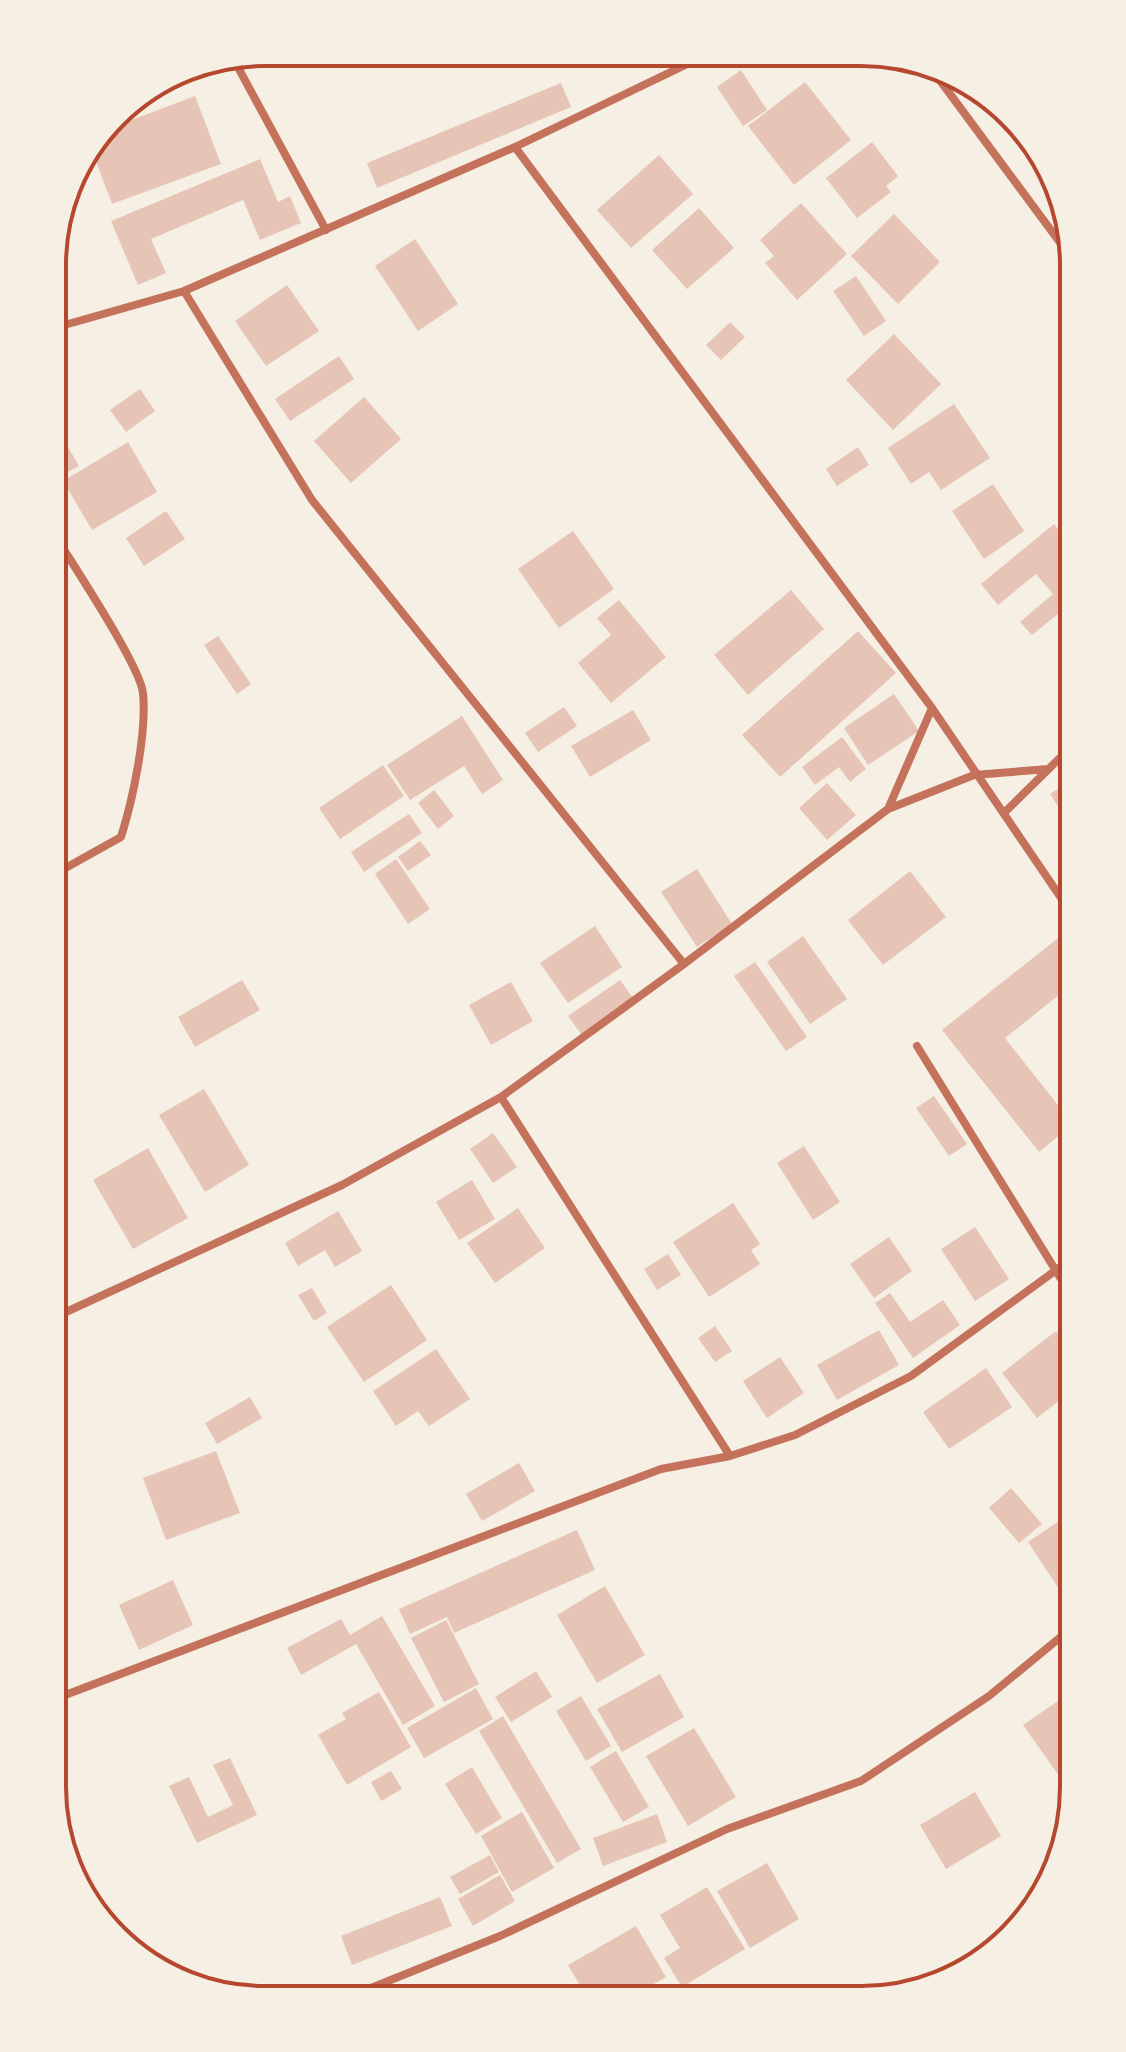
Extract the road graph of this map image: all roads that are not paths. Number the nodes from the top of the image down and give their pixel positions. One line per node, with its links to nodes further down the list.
1 (683, 66): 4 (street)
2 (238, 68): 5 (street)
3 (943, 84): 6 (street)
4 (515, 147): 5 (street); 10 (street)
5 (326, 230): 7 (street)
6 (1058, 240)
7 (184, 291): 8 (street); 18 (street)
8 (66, 325)
9 (66, 555): 16 (street)
10 (932, 708): 13 (street); 14 (street)
11 (1060, 757): 12 (street)
12 (1048, 769): 13 (street); 15 (street)
13 (974, 775): 14 (street); 15 (street)
14 (888, 809): 18 (street)
15 (1004, 813): 17 (street)
16 (66, 868)
17 (1060, 896)
18 (684, 964): 20 (street)
19 (917, 1046): 22 (street)
20 (501, 1097): 24 (street); 25 (street)
21 (1060, 1269): 22 (street)
22 (1056, 1273): 23 (street); 25 (street)
23 (1060, 1279)
24 (66, 1312)
25 (730, 1456): 27 (street)
26 (1060, 1638): 28 (street)
27 (66, 1695)
28 (376, 1986)

